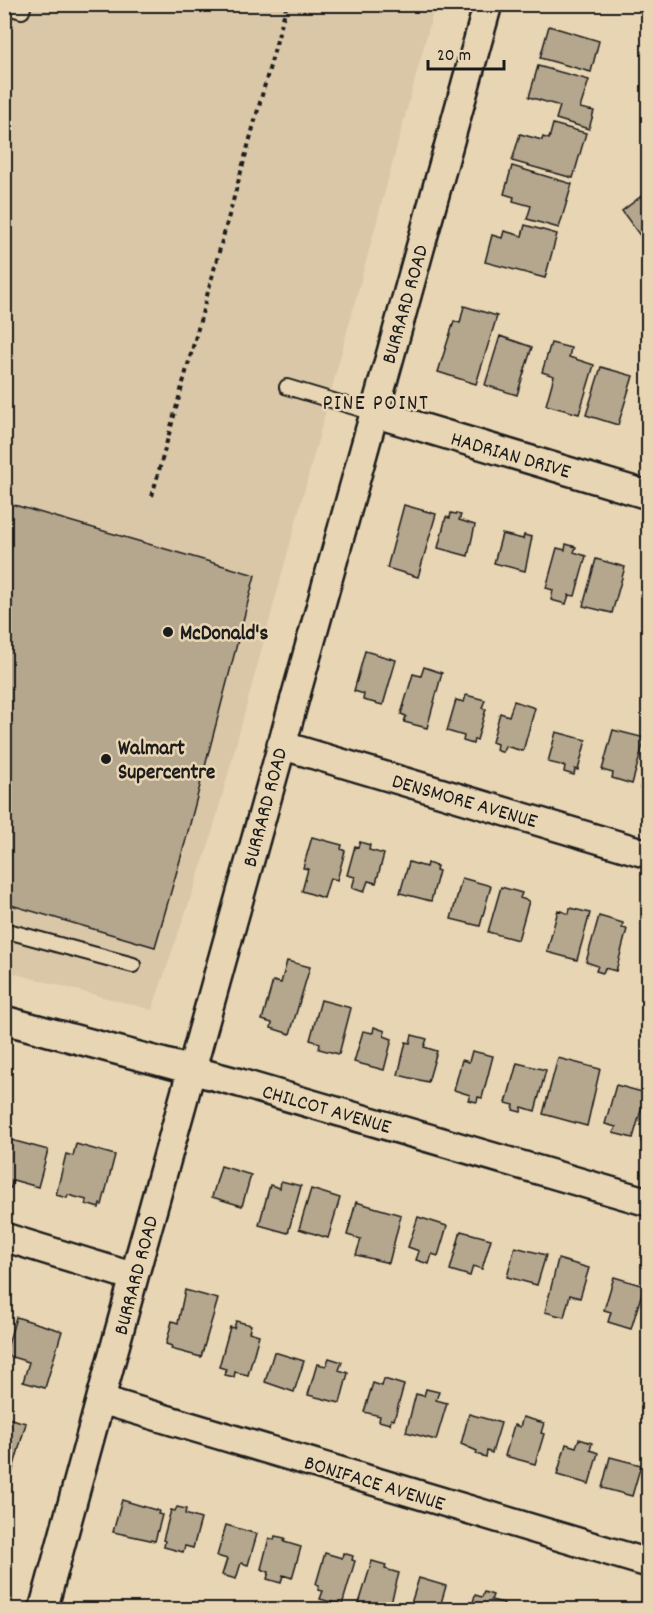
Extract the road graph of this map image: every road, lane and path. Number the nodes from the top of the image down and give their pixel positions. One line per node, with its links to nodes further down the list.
1 (24, 4): 4 (lane)
2 (287, 4): 8 (path)
3 (488, 4): 6 (street, BURRARD ROAD)
4 (4, 6)
5 (287, 387): 6 (lane)
6 (374, 413): 7 (street, HADRIAN DRIVE); 9 (street, BURRARD ROAD)
7 (648, 495)
8 (152, 496)
9 (281, 745): 10 (street, DENSMORE AVENUE); 14 (street, BURRARD ROAD)
10 (648, 854)
11 (4, 930): 12 (lane)
12 (133, 965)
13 (4, 1020): 14 (street, CHILCOT AVENUE)
14 (192, 1071): 15 (street, CHILCOT AVENUE); 17 (street, BURRARD ROAD)
15 (648, 1202)
16 (4, 1237): 17 (street)
17 (134, 1277): 18 (street, BURRARD ROAD)
18 (102, 1400): 19 (street, BONIFACE AVENUE); 20 (street, BURRARD ROAD)
19 (648, 1563)
20 (43, 1610)

